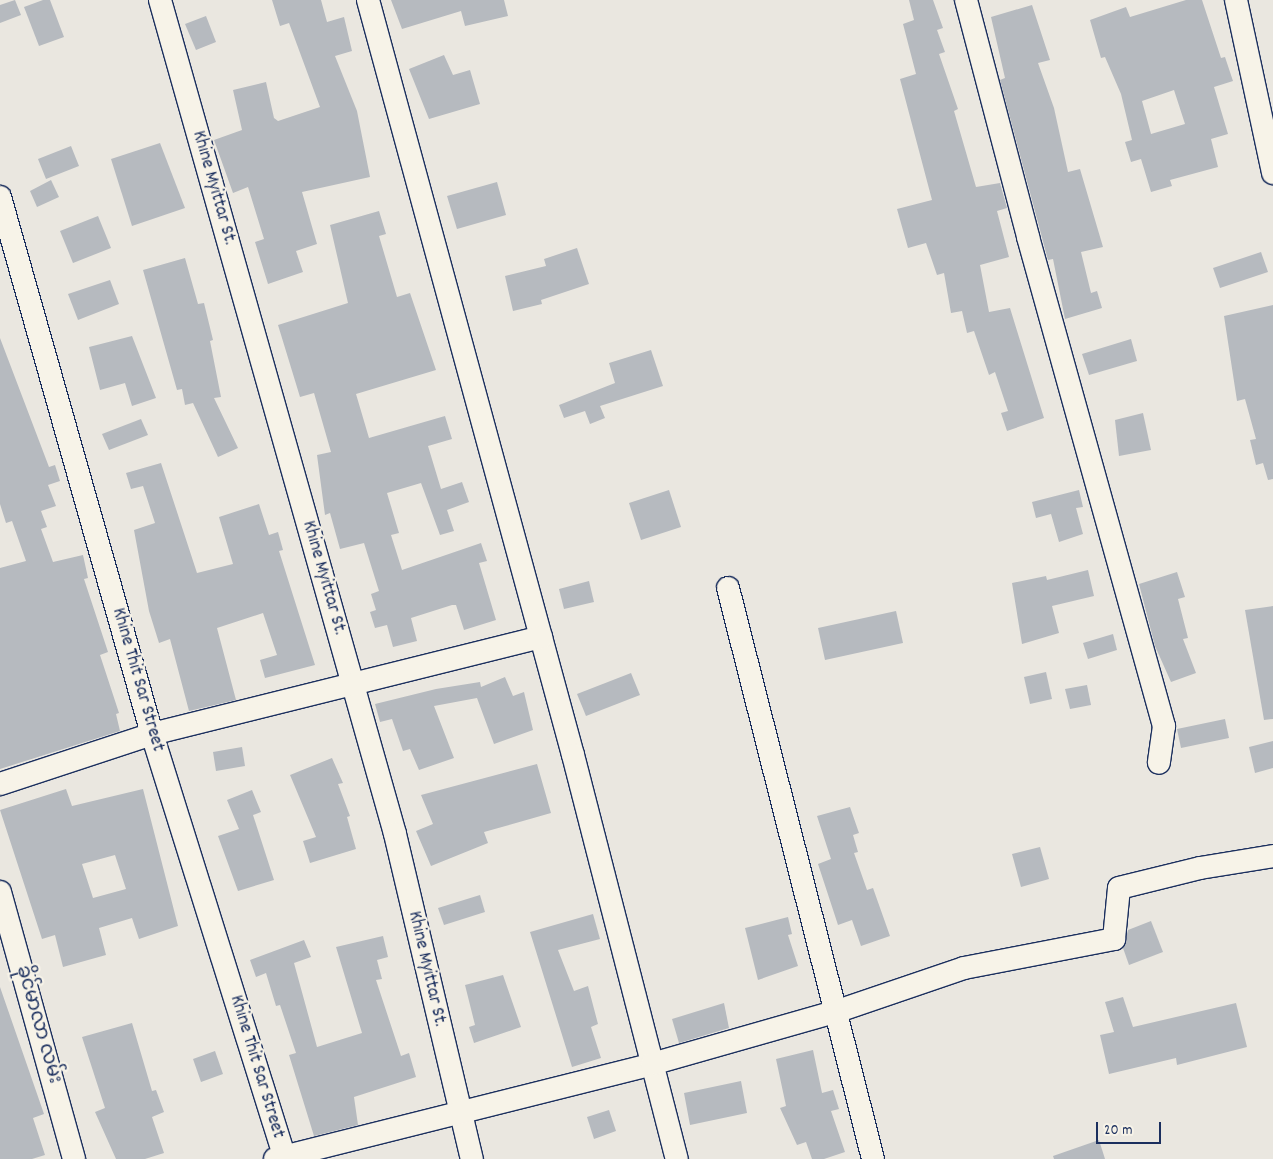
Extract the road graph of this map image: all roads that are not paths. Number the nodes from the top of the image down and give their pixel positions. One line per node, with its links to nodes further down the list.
1 (160, 0): 9 (street, Khine Myittar St.)
2 (368, 0): 8 (street)
3 (966, 0): 11 (street)
4 (1236, 0): 5 (street)
5 (1273, 174)
6 (0, 197): 10 (street, Khine Thit Sar Street)
7 (728, 588): 15 (street)
8 (541, 637): 9 (street); 16 (street)
9 (352, 681): 10 (street); 17 (street, Khine Myittar St.)
10 (152, 734): 12 (street); 18 (street, Khine Thit Sar Street)
11 (1159, 763)
12 (0, 784)
13 (1273, 856): 15 (street)
14 (0, 892): 19 (street, ခိုင်မာလာ လမ်း)
15 (835, 1012): 16 (street); 22 (street)
16 (652, 1064): 17 (street); 21 (street)
17 (460, 1113): 18 (street); 20 (street, Khine Myittar St.)
18 (281, 1158)
19 (74, 1159)
20 (472, 1159)
21 (677, 1159)
22 (873, 1159)

